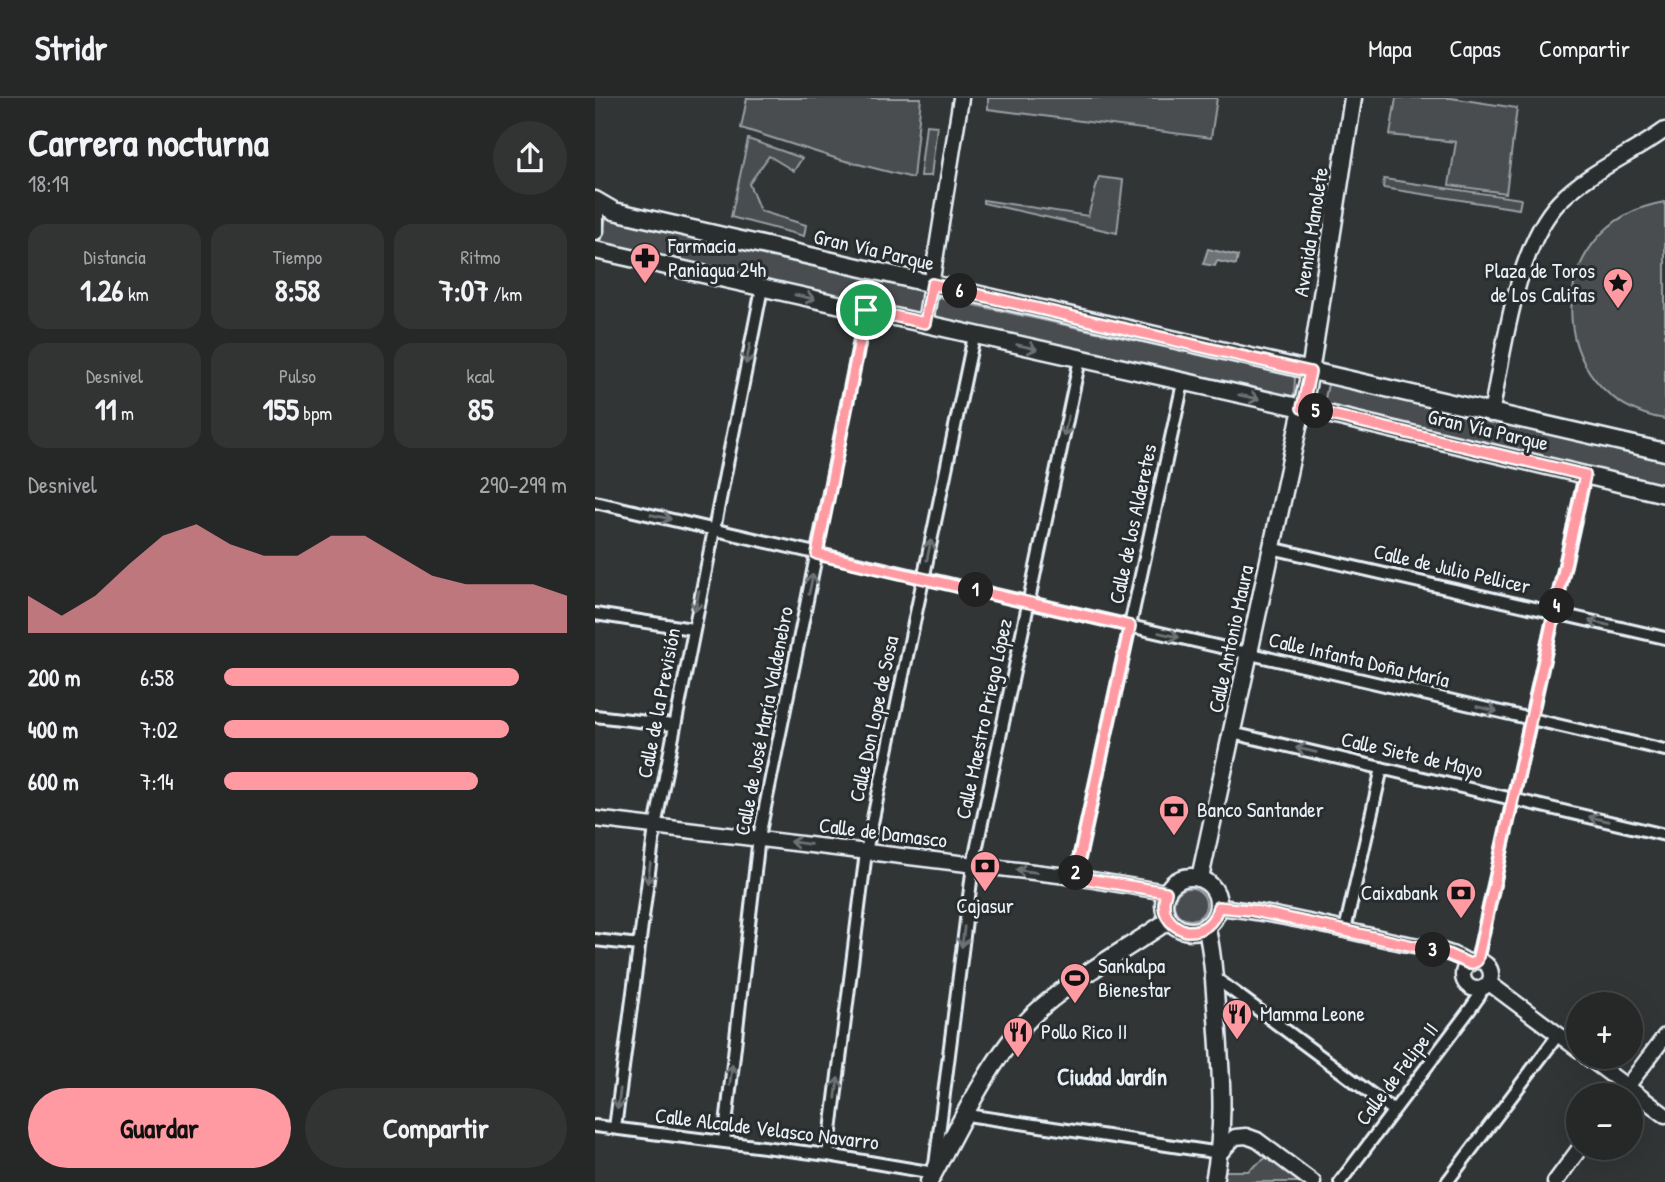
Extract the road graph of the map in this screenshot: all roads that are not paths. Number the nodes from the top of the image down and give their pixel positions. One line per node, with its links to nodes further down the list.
1 (961, 98): 9 (street)
2 (1353, 98): 15 (main road, Avenida Manolete)
3 (1665, 130): 5 (street)
4 (1665, 145): 5 (street)
5 (1642, 147): 18 (street)
6 (595, 202): 7 (main road); 9 (main road, Gran Vía Parque)
7 (595, 231)
8 (595, 250): 10 (main road, Gran Vía Parque)
9 (932, 284): 12 (street); 15 (main road, Gran Vía Parque)
10 (762, 288): 11 (main road, Gran Vía Parque, one-way to 11); 23 (street, Calle de la Previsión, one-way to 23)
11 (866, 310): 12 (main road, Gran Vía Parque); 25 (street, Calle de José María Valdenebro)
12 (925, 323): 13 (main road, Gran Vía Parque)
13 (974, 335): 14 (main road, Gran Vía Parque, one-way to 14); 26 (street, Calle Don Lope de Sosa, one-way to 13)
14 (1080, 359): 16 (main road, Gran Vía Parque); 27 (street, Calle Maestro Priego López, one-way to 27)
15 (1310, 372): 17 (main road); 18 (main road, Gran Vía Parque)
16 (1183, 383): 17 (main road, Gran Vía Parque, one-way to 17); 30 (street, Calle de los Alderetes)
17 (1302, 408): 20 (main road, Gran Vía Parque); 24 (main road, Calle Antonio Maura)
18 (1491, 414): 19 (main road, Gran Vía Parque)
19 (1665, 452)
20 (1585, 475): 21 (main road, Gran Vía Parque); 28 (street)
21 (1665, 494)
22 (595, 502): 23 (street, Calle Infanta Doña María, one-way to 23)
23 (712, 529): 25 (street, Calle Infanta Doña María); 31 (street, Calle de la Previsión, one-way to 31)
24 (1272, 548): 28 (street, Calle de Julio Pellicer); 33 (main road, Calle Antonio Maura)
25 (817, 554): 26 (street, Calle Infanta Doña María); 44 (street, Calle de José María Valdenebro, one-way to 25)
26 (923, 578): 27 (street, Calle Infanta Doña María); 45 (street, Calle Don Lope de Sosa)
27 (1028, 602): 30 (street, Calle Infanta Doña María); 46 (street, Calle Maestro Priego López)
28 (1556, 613): 32 (street, Calle de Julio Pellicer, one-way to 28); 35 (street)
29 (595, 614): 31 (street)
30 (1130, 626): 33 (street, Calle Infanta Doña María, one-way to 33); 47 (street, Calle de los Alderetes)
31 (692, 629): 36 (street, Calle de la Previsión)
32 (1665, 638)
33 (1249, 654): 35 (street, Calle Infanta Doña María, one-way to 35); 37 (main road, Calle Antonio Maura)
34 (595, 716): 36 (street)
35 (1532, 719): 38 (street, Calle Infanta Doña María); 40 (street)
36 (673, 725): 42 (street, Calle de la Previsión)
37 (1232, 733): 39 (street, Calle Siete de Mayo, one-way to 37); 48 (main road, Calle Antonio Maura)
38 (1665, 750)
39 (1382, 768): 40 (street, Calle Siete de Mayo); 53 (street)
40 (1513, 799): 43 (street, Calle Siete de Mayo, one-way to 40); 56 (street)
41 (595, 819): 42 (street, Calle de Damasco)
42 (655, 827): 44 (street, Calle de Damasco); 55 (street, Calle de la Previsión, one-way to 55)
43 (1665, 835)
44 (759, 837): 45 (street, Calle de Damasco, one-way to 44); 71 (street, Calle de José María Valdenebro, one-way to 44)
45 (866, 852): 46 (street, Calle de Damasco); 73 (street, Calle Don Lope de Sosa, one-way to 45)
46 (973, 865): 47 (street, Calle de Damasco, one-way to 46); 75 (street, Calle Maestro Priego López, one-way to 75)
47 (1075, 877): 49 (street, Calle de Damasco)
48 (1200, 878): 49 (main road); 50 (main road)
49 (1166, 892): 51 (main road)
50 (1218, 907): 52 (main road); 53 (street)
51 (1168, 920): 52 (main road); 67 (main road)
52 (1206, 926): 57 (main road)
53 (1345, 930): 56 (street)
54 (595, 940): 55 (street)
55 (639, 945): 70 (street, Calle de la Previsión, one-way to 70)
56 (1473, 962): 58 (street); 58 (street)
57 (1214, 977): 66 (street); 72 (main road)
58 (1485, 986): 59 (street); 66 (street, Calle de Felipe II)
59 (1558, 1035): 61 (street); 79 (street)
60 (1665, 1036): 64 (street)
61 (1566, 1041)
62 (1600, 1069): 63 (street)
63 (1615, 1083)
64 (1629, 1083)
65 (1643, 1102): 68 (street)
66 (1393, 1110): 78 (street, Calle de Felipe II)
67 (967, 1115): 72 (street); 75 (main road)
68 (1665, 1115)
69 (595, 1126): 70 (street, Calle Alcalde Velasco Navarro)
70 (615, 1128): 71 (street, Calle Alcalde Velasco Navarro)
71 (723, 1142): 73 (street, Calle Alcalde Velasco Navarro)
72 (1220, 1153): 76 (main road); 77 (street)
73 (828, 1155): 75 (street, Calle Alcalde Velasco Navarro)
74 (1571, 1160): 80 (street)
75 (931, 1177)
76 (1214, 1182)
77 (1313, 1182)
78 (1340, 1182)
79 (1447, 1182)
80 (1555, 1182)

